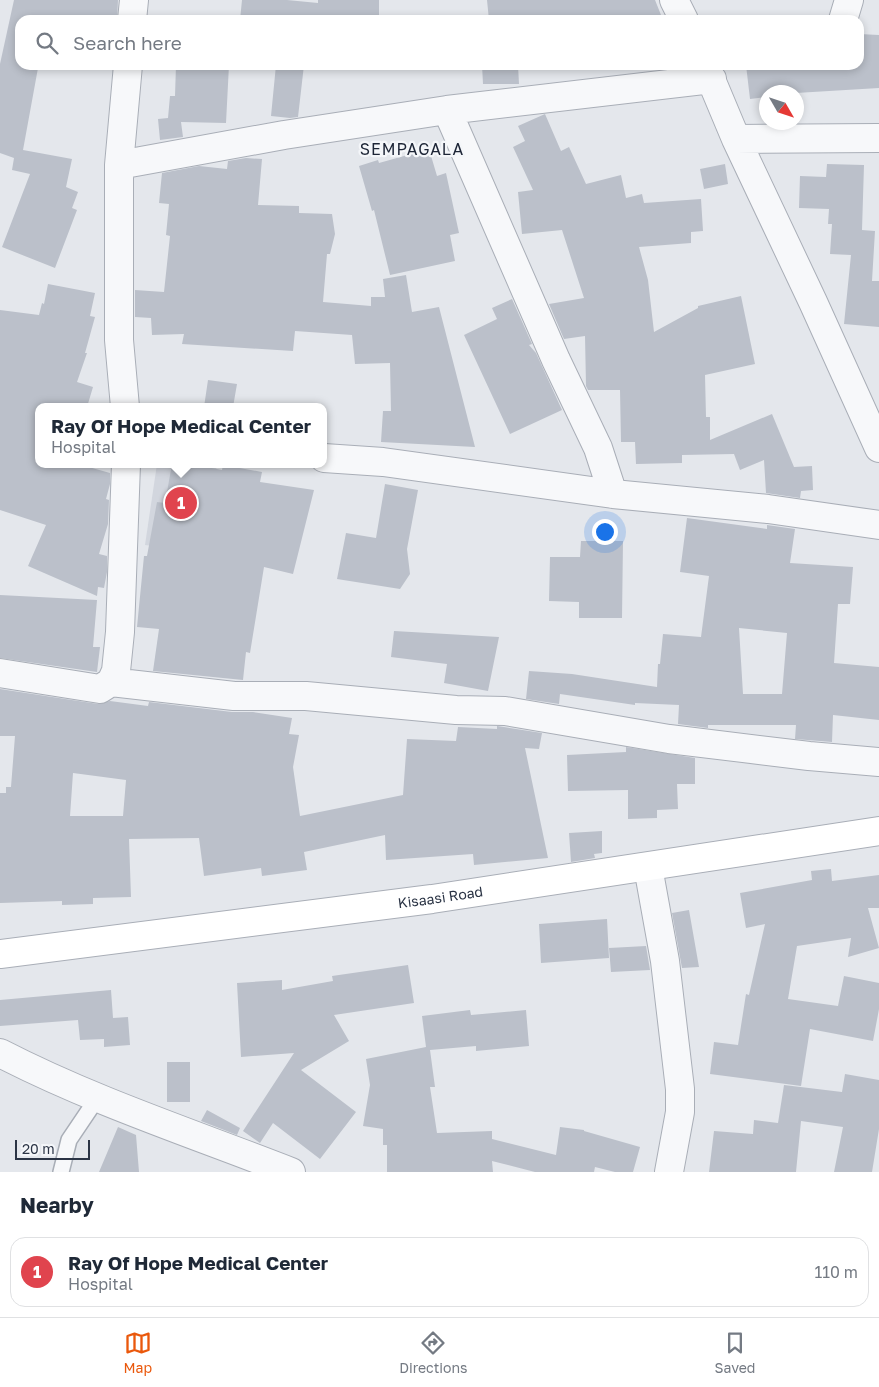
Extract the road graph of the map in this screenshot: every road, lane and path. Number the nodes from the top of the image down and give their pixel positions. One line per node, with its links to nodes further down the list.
1 (134, 0): 4 (street)
2 (674, 0): 5 (street)
3 (849, 0): 6 (street)
4 (132, 15)
5 (682, 15)
6 (844, 15)
7 (128, 70): 12 (street)
8 (708, 72): 9 (street); 11 (street)
9 (447, 110): 12 (street); 18 (street)
10 (879, 138): 11 (street)
11 (736, 139): 14 (street)
12 (119, 165): 13 (street)
13 (124, 403)
14 (871, 414): 15 (street)
15 (879, 448)
16 (327, 458): 18 (street)
17 (126, 468): 21 (street)
18 (613, 494): 19 (street)
19 (879, 525)
20 (0, 673): 21 (street)
21 (111, 682): 22 (street)
22 (879, 762)
23 (879, 831): 24 (main road, Kisaasi Road)
24 (648, 867): 25 (main road, Kisaasi Road); 30 (street)
25 (0, 954)
26 (0, 1053): 27 (street)
27 (98, 1098): 28 (lane); 29 (street)
28 (61, 1172)
29 (291, 1172)
30 (669, 1172)

